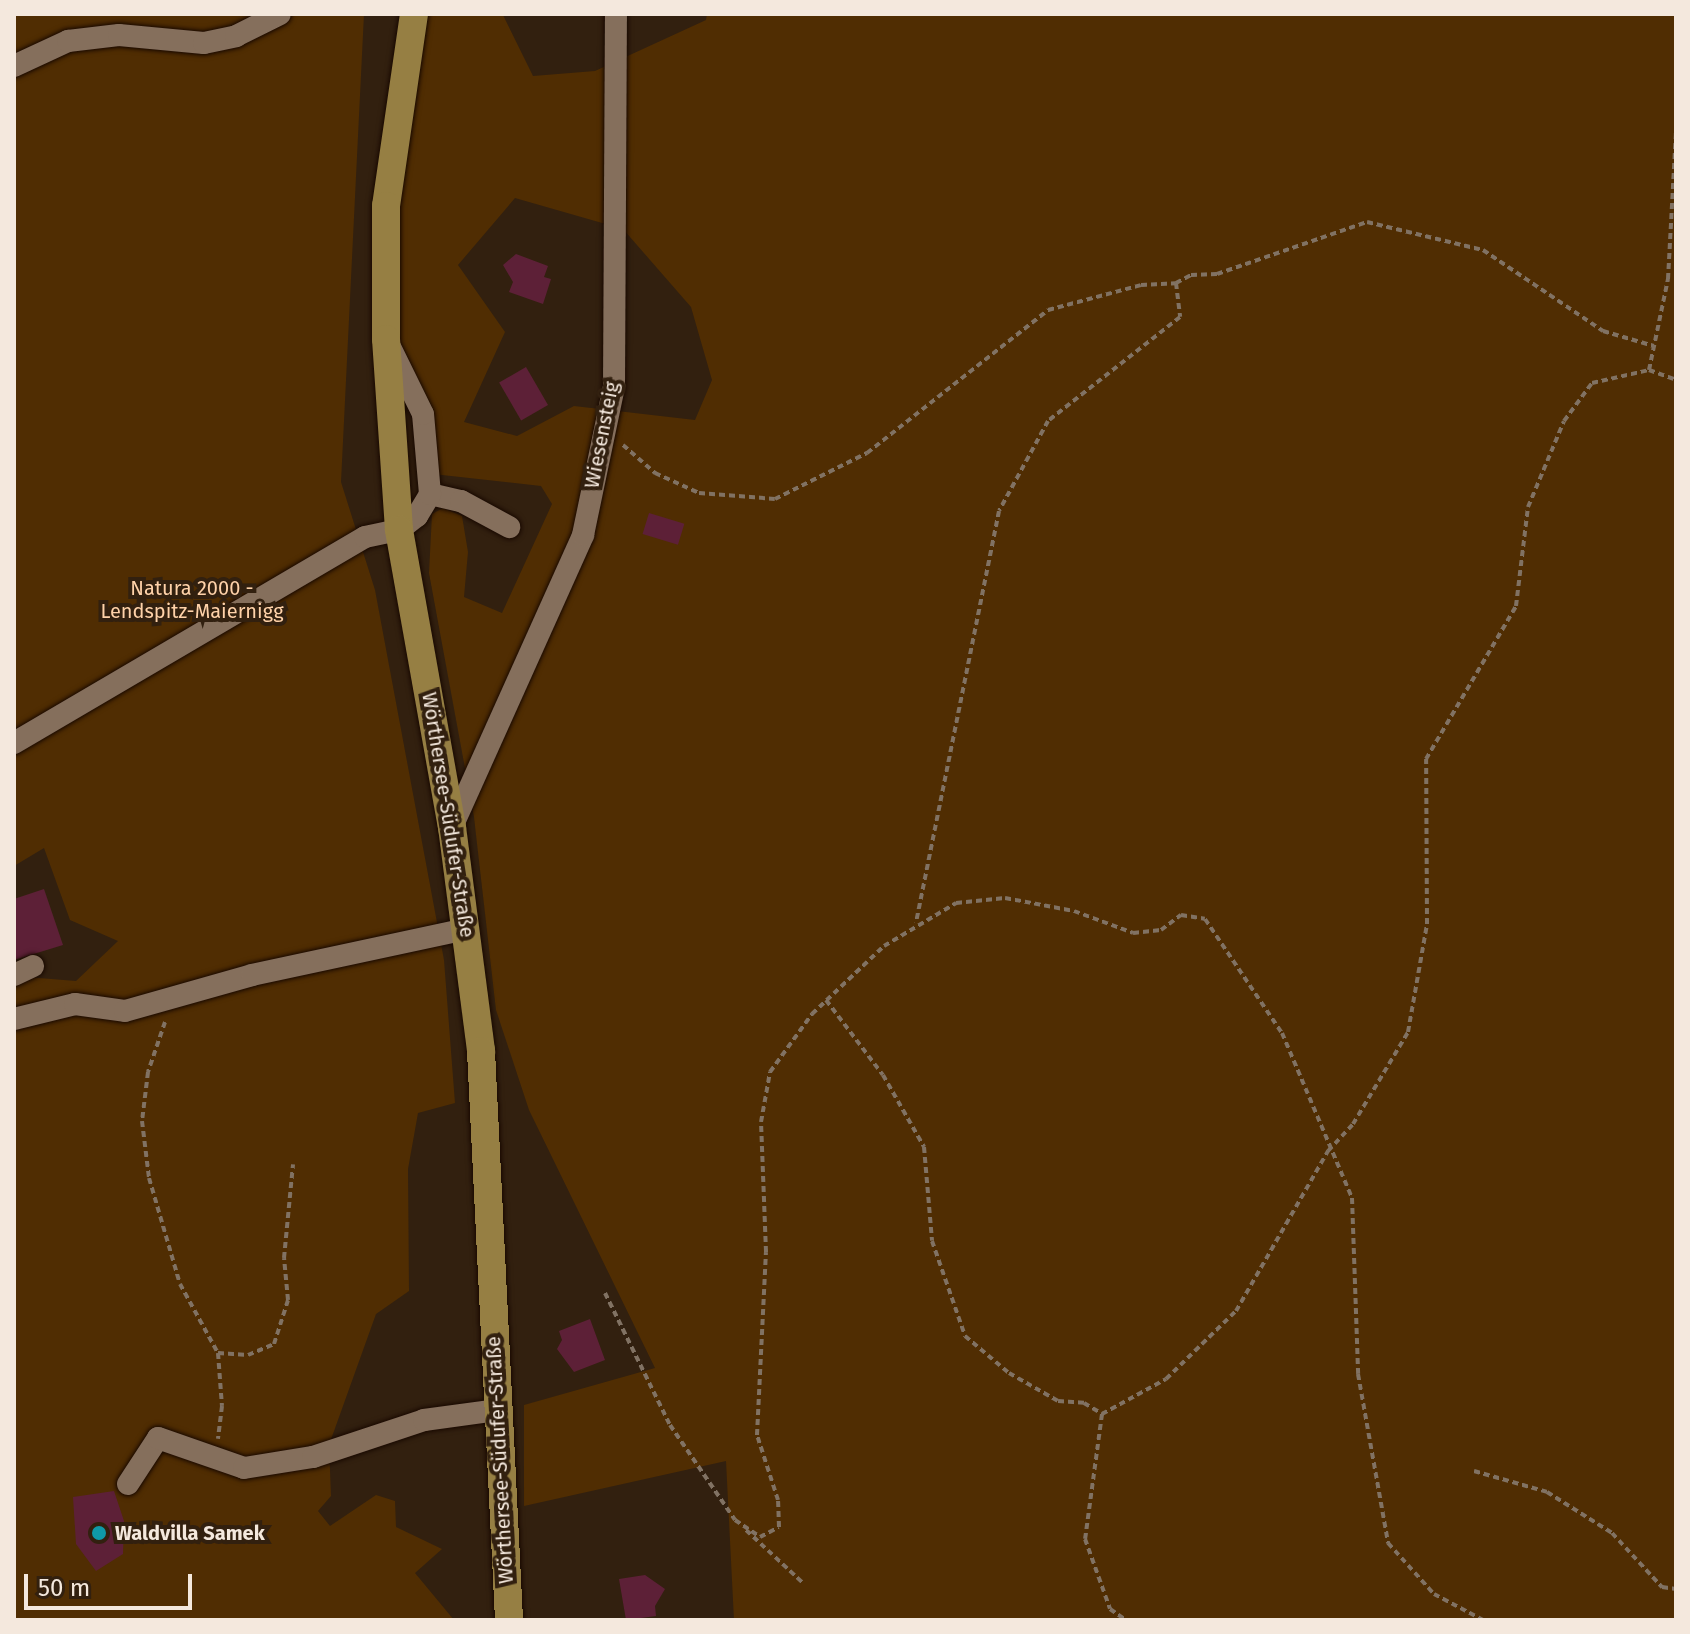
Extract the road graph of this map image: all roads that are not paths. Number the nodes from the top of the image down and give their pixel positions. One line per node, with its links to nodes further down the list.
1 (280, 14): 4 (street)
2 (414, 14): 5 (main road, Wörthersee-Südufer-Straße)
3 (616, 14): 10 (street, Wiesensteig)
4 (14, 66)
5 (386, 339): 6 (street); 8 (main road, Wörthersee-Südufer-Straße)
6 (430, 494): 7 (street); 8 (street)
7 (509, 527)
8 (399, 530): 9 (street); 10 (main road, Wörthersee-Südufer-Straße)
9 (14, 743)
10 (452, 827): 11 (main road, Wörthersee-Südufer-Straße)
11 (467, 929): 12 (street); 13 (main road, Wörthersee-Südufer-Straße)
12 (14, 1019)
13 (498, 1410): 14 (street); 15 (main road, Wörthersee-Südufer-Straße)
14 (128, 1484)
15 (509, 1620)

